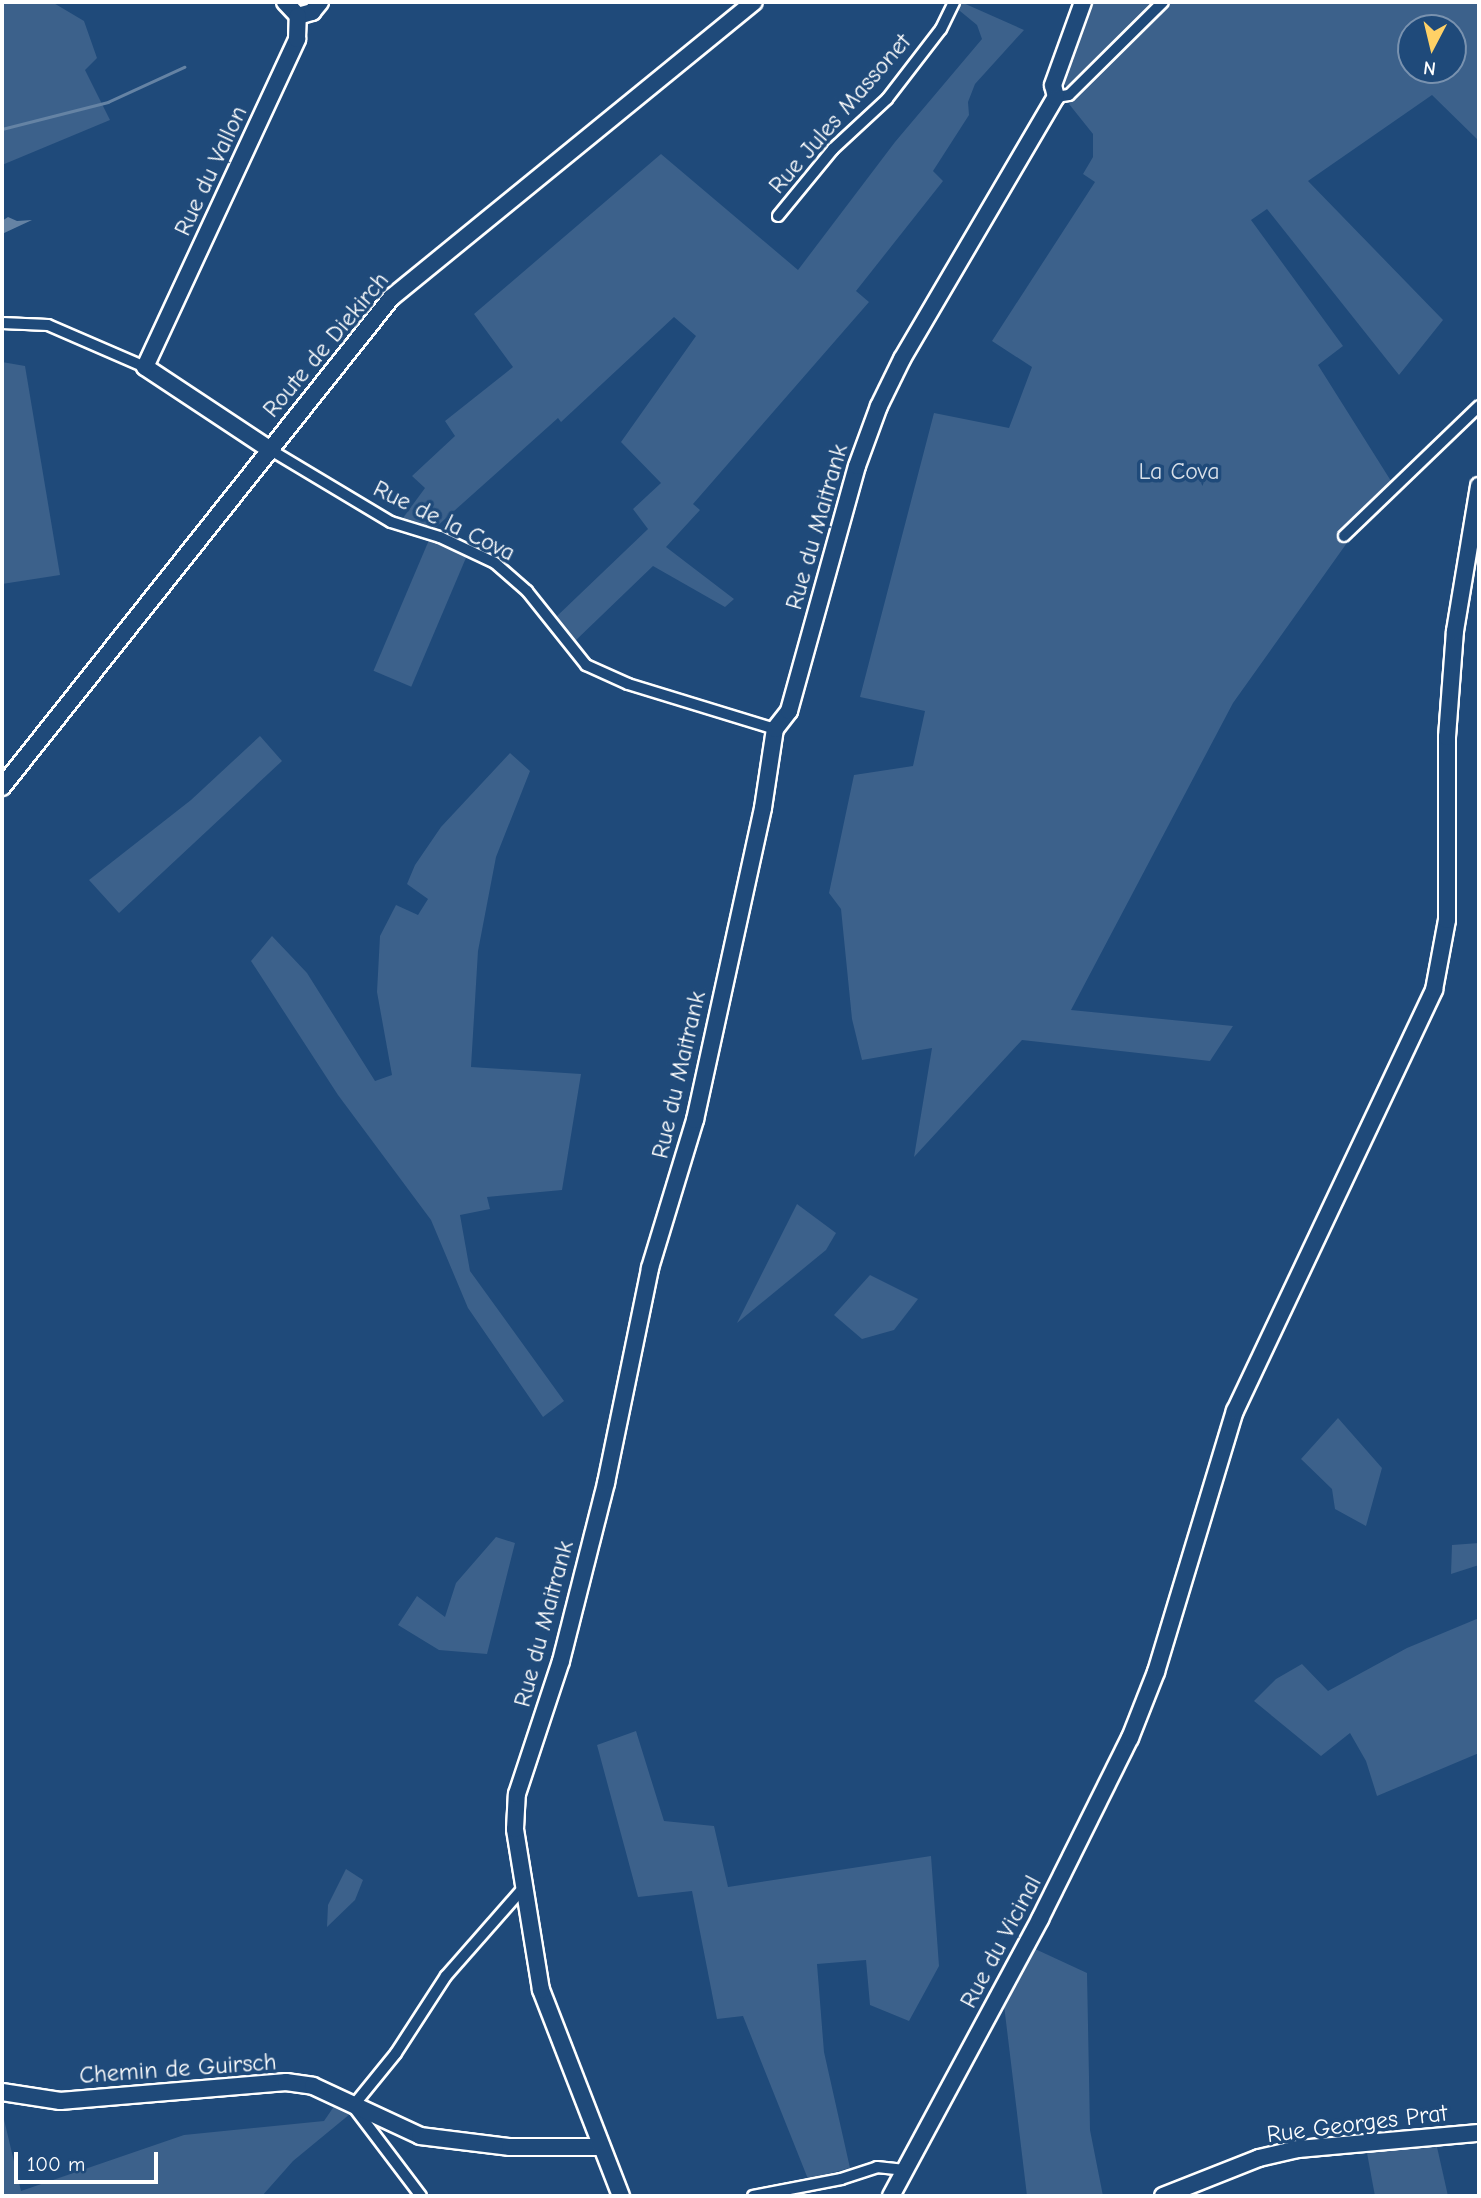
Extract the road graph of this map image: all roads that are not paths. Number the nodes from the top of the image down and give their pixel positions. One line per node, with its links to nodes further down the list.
1 (285, 2): 7 (street)
2 (320, 2): 7 (street)
3 (754, 2): 13 (street, Route de Diekirch)
4 (954, 2): 9 (street, Rue Jules Massonet)
5 (1083, 2): 8 (street, Rue du Maitrank)
6 (1163, 2): 8 (street)
7 (298, 16): 11 (street, Rue du Vallon)
8 (1056, 97): 16 (street, Rue du Maitrank)
9 (778, 216)
10 (2, 323): 11 (street)
11 (145, 367): 13 (street)
12 (1479, 406): 15 (street)
13 (269, 449): 16 (street, Rue de la Cova); 17 (street, Route de Diekirch)
14 (1479, 486): 23 (street, Rue du Vicinal)
15 (1344, 536)
16 (775, 729): 18 (street, Rue du Maitrank)
17 (3, 782)
18 (525, 1886): 20 (street); 22 (street, Rue du Maitrank)
19 (2, 2092): 20 (street, Chemin de Guirsch)
20 (353, 2106): 22 (street, Chemin de Guirsch); 24 (street)
21 (1479, 2133): 28 (street, Rue Georges Prat)
22 (599, 2147): 25 (street, Rue du Maitrank)
23 (905, 2171): 26 (street); 27 (street, Rue du Vicinal)
24 (421, 2196)
25 (621, 2196)
26 (753, 2196)
27 (891, 2196)
28 (1163, 2196)

